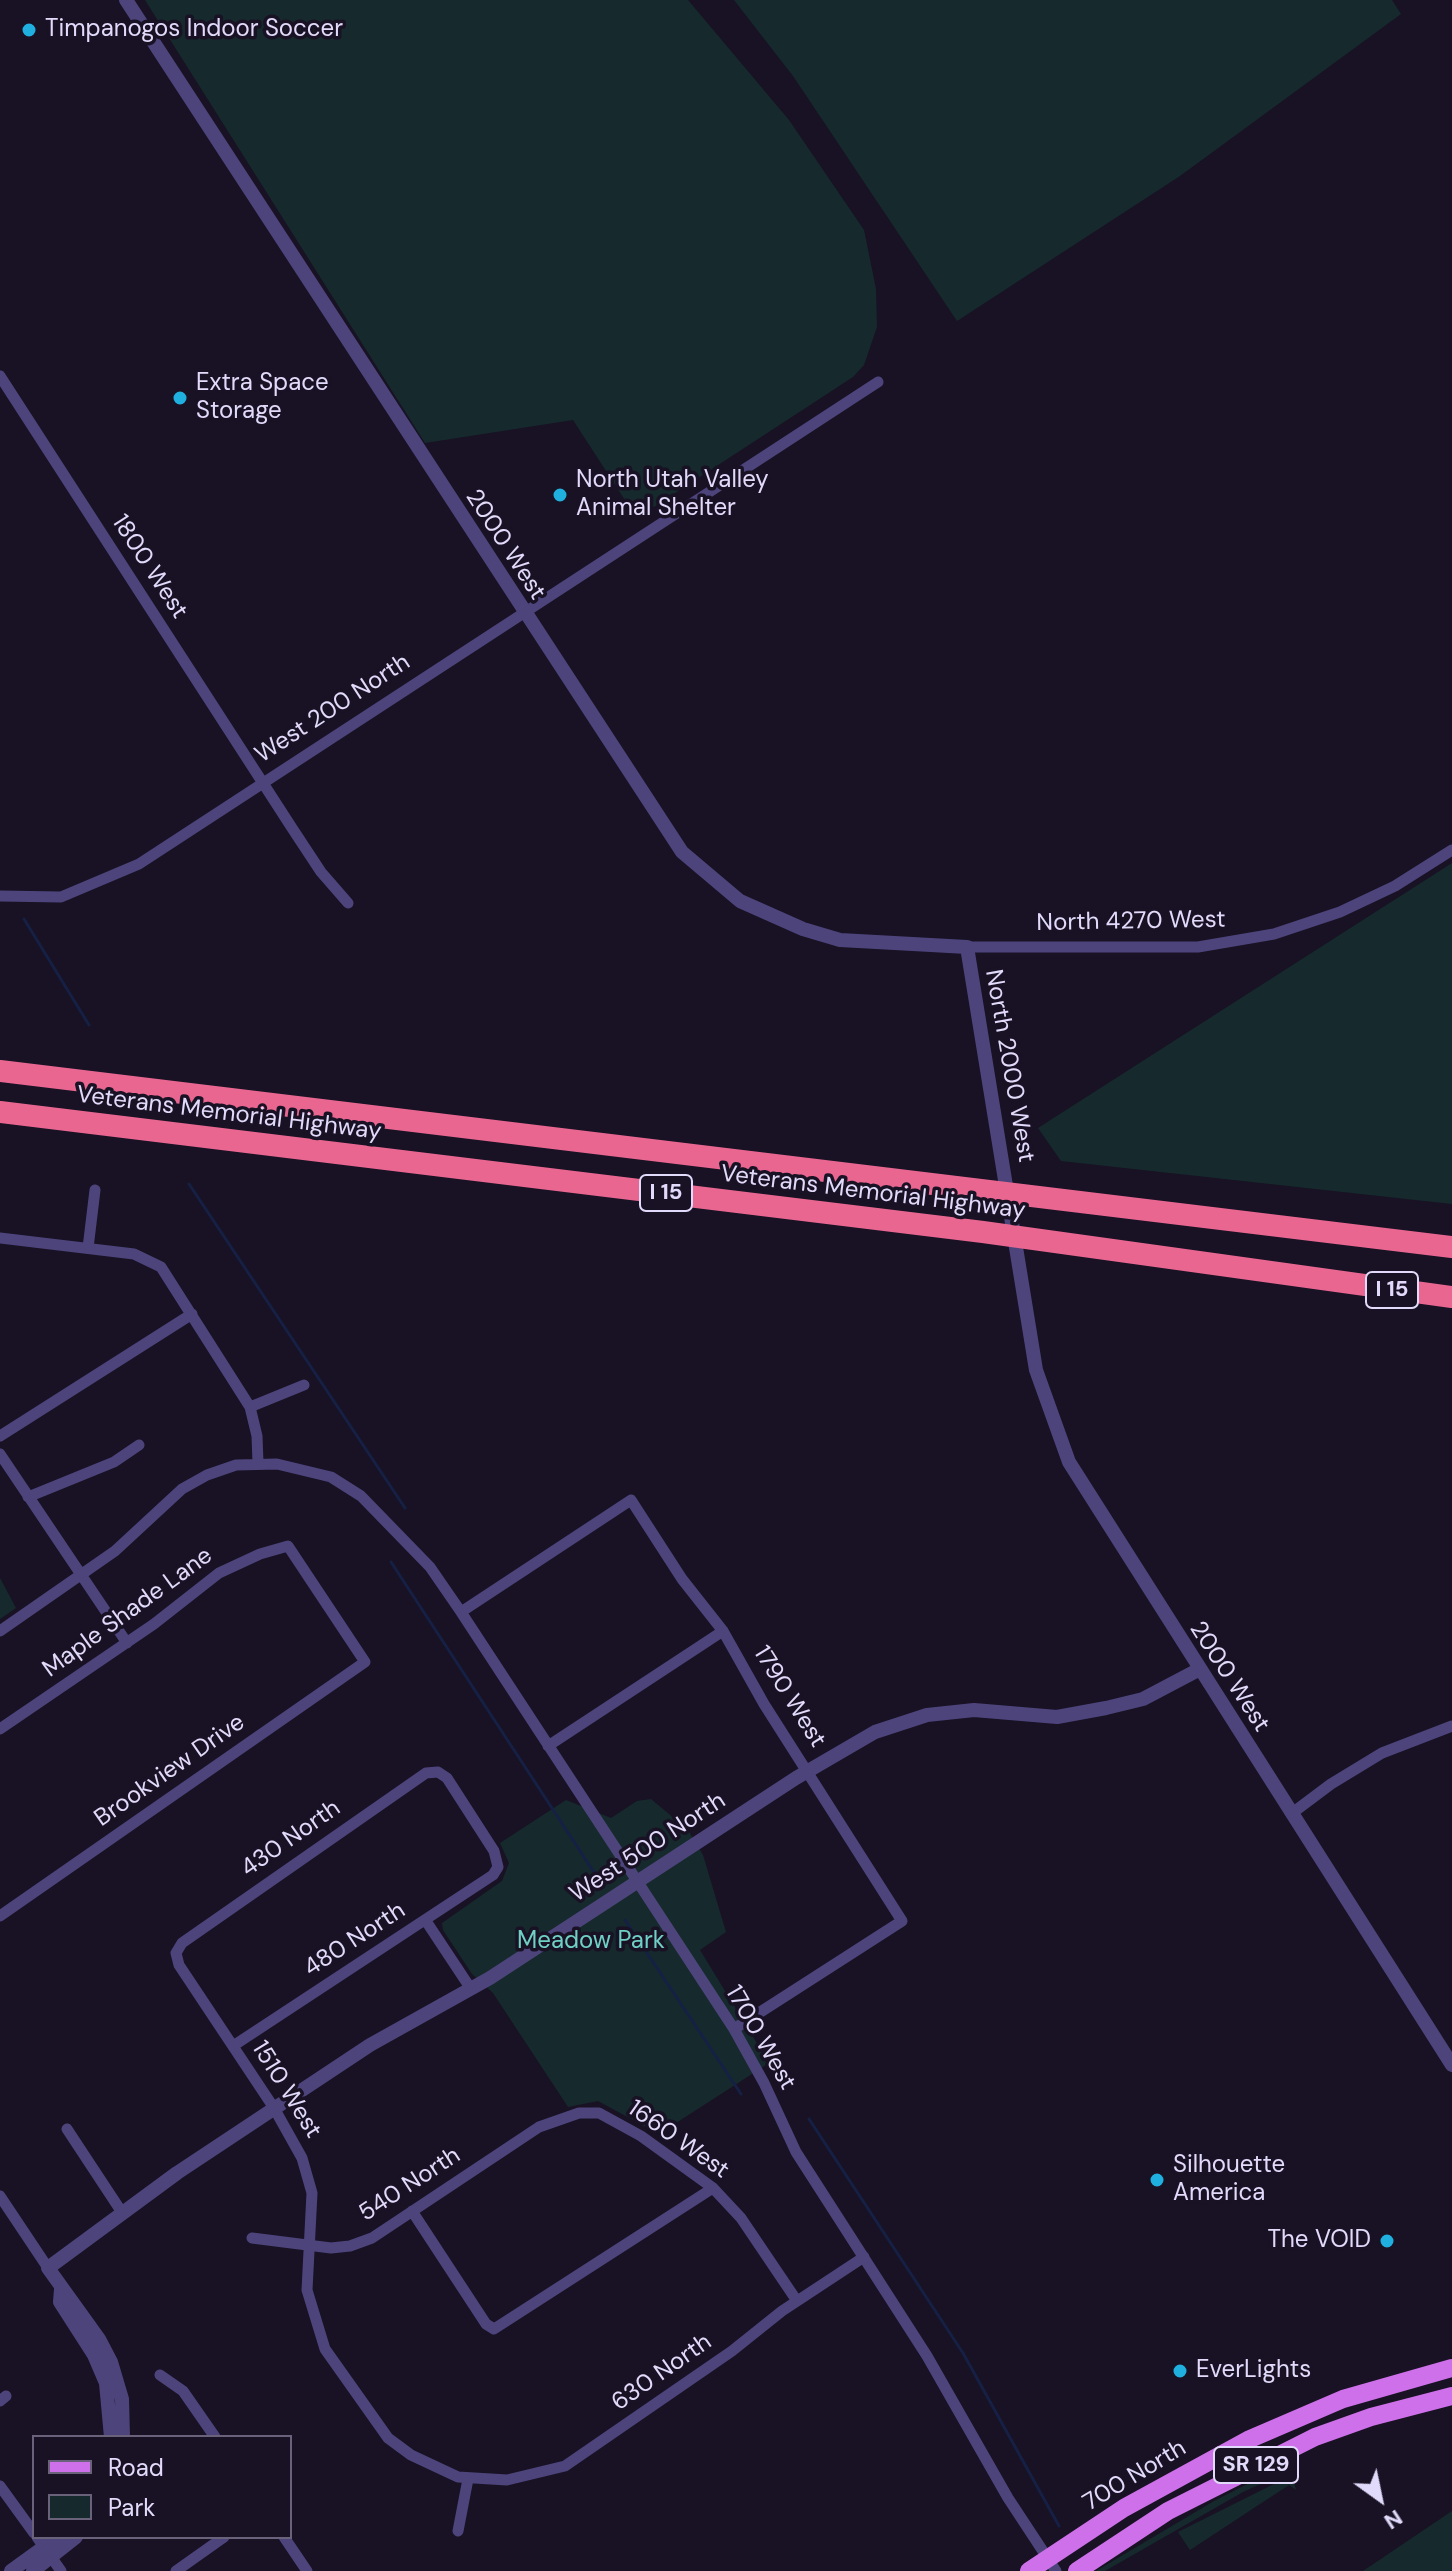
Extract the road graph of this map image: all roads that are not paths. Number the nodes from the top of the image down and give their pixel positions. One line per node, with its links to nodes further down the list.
1 (126, 0): 4 (street, 2000 West)
2 (0, 376): 5 (street, 1800 West)
3 (878, 382): 4 (street, West 200 North)
4 (522, 612): 5 (street, West 200 North); 9 (street, 2000 West)
5 (262, 782): 7 (street, West 200 North); 8 (street, 1800 West)
6 (1452, 850): 9 (street, North 4270 West)
7 (0, 896)
8 (348, 903)
9 (967, 947): 16 (street, North 2000 West)
10 (0, 1071): 14 (highway, Veterans Memorial Highway / I 15)
11 (0, 1112): 17 (highway, Veterans Memorial Highway / I 15)
12 (95, 1190): 15 (street)
13 (0, 1238): 15 (street)
14 (1452, 1247)
15 (88, 1248): 18 (street)
16 (1023, 1288): 32 (street, 2000 West)
17 (1452, 1297)
18 (192, 1314): 20 (street); 21 (street)
19 (304, 1385): 20 (street)
20 (250, 1407): 24 (street)
21 (0, 1436)
22 (139, 1445): 25 (street)
23 (0, 1454): 25 (street)
24 (258, 1463): 26 (street, 1700 West); 27 (street, 1700 West)
25 (28, 1497): 26 (street)
26 (80, 1577): 28 (street, 1700 West); 30 (street)
27 (461, 1612): 29 (street, 1790 West); 35 (street, 1700 West)
28 (0, 1631)
29 (723, 1631): 35 (street); 36 (street, 1790 West)
30 (127, 1643): 31 (street, Maple Shade Lane); 34 (street, Maple Shade Lane)
31 (365, 1662): 40 (street, Brookview Drive)
32 (1198, 1670): 36 (street, West 500 North); 38 (street, 2000 West)
33 (1452, 1726): 38 (street)
34 (0, 1729)
35 (548, 1746): 39 (street, 1700 West)
36 (809, 1770): 39 (street, West 500 North); 44 (street, 1790 West)
37 (438, 1772): 41 (street, 480 North); 42 (street, 430 North)
38 (1291, 1814): 46 (street, 2000 West)
39 (636, 1881): 43 (street, West 500 North); 44 (street, 1700 West)
40 (0, 1916)
41 (426, 1921): 43 (street); 45 (street, 480 North)
42 (176, 1953): 45 (street, 1510 West)
43 (471, 1989): 47 (street, West 500 North)
44 (734, 2029): 56 (street, 1700 West)
45 (233, 2046): 47 (street, 1510 West)
46 (1452, 2065)
47 (274, 2108): 53 (street, West 500 North); 55 (street, 1510 West)
48 (579, 2113): 50 (street, 1660 West); 52 (street, 540 North)
49 (67, 2129): 53 (street)
50 (713, 2188): 52 (street); 59 (street, 1660 West)
51 (0, 2196): 57 (street)
52 (412, 2211): 55 (street, 540 North)
53 (123, 2214): 57 (street, West 500 North)
54 (252, 2238): 55 (street, 540 North)
55 (310, 2245): 66 (street, 1510 West)
56 (864, 2257): 59 (street, 630 North); 74 (street, 1700 West)
57 (48, 2268): 58 (street)
58 (61, 2289): 63 (street); 64 (street)
59 (797, 2301): 66 (street, 630 North)
60 (1452, 2368): 74 (main road, 700 North / SR 129)
61 (160, 2375): 65 (street)
62 (1452, 2396): 81 (main road, 700 North / SR 129)
63 (111, 2435)
64 (123, 2435)
65 (214, 2435)
66 (468, 2479): 69 (street)
67 (0, 2486): 68 (street)
68 (32, 2530)
69 (458, 2531)
70 (66, 2539): 73 (street)
71 (221, 2539): 78 (street)
72 (285, 2539): 79 (street)
73 (42, 2544): 75 (street); 76 (street); 77 (street)
74 (1052, 2564): 80 (main road, 700 North / SR 129)
75 (11, 2571)
76 (33, 2571)
77 (61, 2571)
78 (176, 2571)
79 (307, 2571)
80 (1029, 2571)
81 (1077, 2571)

